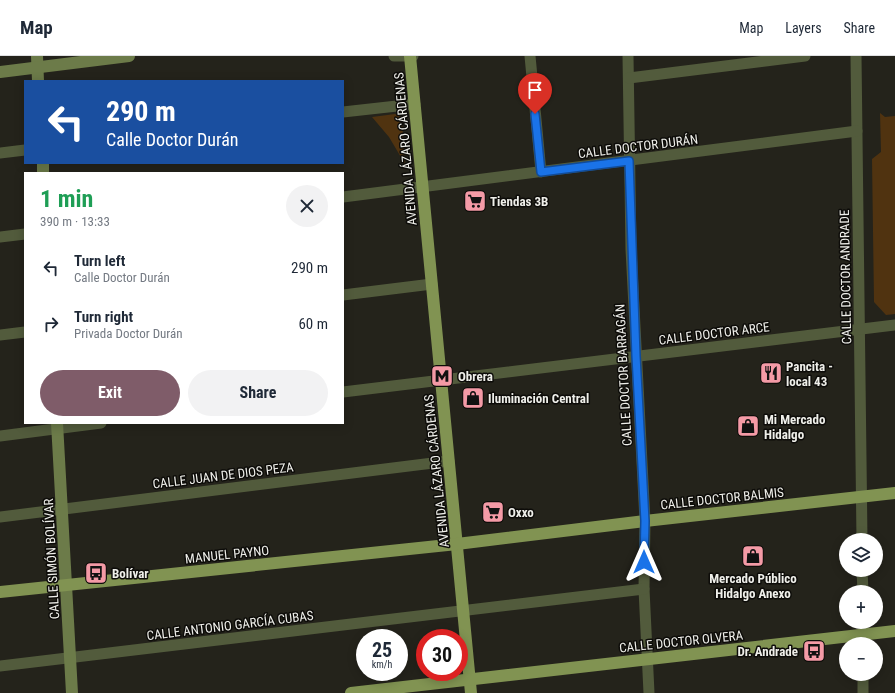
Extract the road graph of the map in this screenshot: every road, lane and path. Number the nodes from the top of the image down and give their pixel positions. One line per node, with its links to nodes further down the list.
1 (129, 56): 8 (street)
2 (394, 56): 3 (street)
3 (411, 56): 12 (main road, AVENIDA LÁZARO CÁRDENAS)
4 (530, 56): 18 (street)
5 (628, 56): 10 (street, CALLE DOCTOR BARRAGÁN)
6 (805, 56): 10 (street)
7 (856, 56): 14 (street, CALLE DOCTOR ANDRADE)
8 (37, 62): 9 (street); 11 (street)
9 (0, 72)
10 (629, 78): 17 (street, CALLE DOCTOR BARRAGÁN)
11 (38, 80)
12 (415, 104): 13 (street); 19 (main road, AVENIDA LÁZARO CÁRDENAS)
13 (344, 112)
14 (857, 131): 17 (street, CALLE DOCTOR DURÁN); 26 (street, CALLE DOCTOR ANDRADE)
15 (24, 150): 16 (street)
16 (0, 153)
17 (629, 161): 18 (street, CALLE DOCTOR DURÁN); 29 (street, CALLE DOCTOR BARRAGÁN)
18 (541, 172): 19 (street, CALLE DOCTOR DURÁN)
19 (422, 188): 20 (street, CALLE DOCTOR DURÁN); 23 (main road, AVENIDA LÁZARO CÁRDENAS)
20 (344, 197)
21 (24, 234): 22 (street)
22 (0, 237)
23 (432, 284): 24 (street); 30 (main road, AVENIDA LÁZARO CÁRDENAS)
24 (344, 295)
25 (895, 326): 26 (street, CALLE DOCTOR ARCE)
26 (860, 330): 29 (street, CALLE DOCTOR ARCE); 37 (street, CALLE DOCTOR ANDRADE)
27 (24, 332): 28 (street)
28 (0, 335)
29 (636, 356): 30 (street, CALLE DOCTOR ARCE); 40 (street, CALLE DOCTOR BARRAGÁN)
30 (441, 380): 31 (street, CALLE DOCTOR ARCE); 35 (main road, AVENIDA LÁZARO CÁRDENAS)
31 (344, 392)
32 (86, 424): 33 (street)
33 (57, 426): 34 (street); 38 (street, CALLE SIMÓN BOLÍVAR)
34 (0, 436)
35 (449, 460): 38 (street, CALLE JUAN DE DIOS PEZA); 42 (main road, AVENIDA LÁZARO CÁRDENAS)
36 (895, 493): 37 (main road, CALLE DOCTOR BALMIS)
37 (861, 497): 40 (main road, CALLE DOCTOR BALMIS); 41 (street, CALLE DOCTOR ANDRADE)
38 (62, 510): 39 (street, CALLE JUAN DE DIOS PEZA); 43 (street, CALLE SIMÓN BOLÍVAR)
39 (0, 517)
40 (645, 521): 42 (main road, CALLE DOCTOR BALMIS); 44 (street, CALLE DOCTOR BARRAGÁN)
41 (862, 533)
42 (457, 544): 43 (main road, MANUEL PAYNO); 46 (main road, AVENIDA LÁZARO CÁRDENAS)
43 (67, 585): 45 (main road, MANUEL PAYNO); 50 (street, CALLE SIMÓN BOLÍVAR)
44 (644, 589): 46 (street, CALLE ANTONIO GARCÍA CUBAS); 51 (street, CALLE DOCTOR BARRAGÁN)
45 (0, 592)
46 (463, 611): 50 (street, CALLE ANTONIO GARCÍA CUBAS); 53 (main road, AVENIDA LÁZARO CÁRDENAS)
47 (895, 631): 48 (main road, CALLE DOCTOR OLVERA)
48 (870, 637)
49 (839, 641): 51 (main road, CALLE DOCTOR OLVERA)
50 (70, 658): 52 (street, CALLE ANTONIO GARCÍA CUBAS); 55 (street, CALLE SIMÓN BOLÍVAR)
51 (648, 658): 53 (main road, CALLE DOCTOR OLVERA); 58 (street, CALLE DOCTOR BARRAGÁN)
52 (0, 666)
53 (470, 679): 56 (main road, CALLE DOCTOR OLVERA); 57 (main road, AVENIDA LÁZARO CÁRDENAS)
54 (863, 681): 59 (street)
55 (72, 693)
56 (350, 693)
57 (471, 693)
58 (649, 693)
59 (863, 693)

